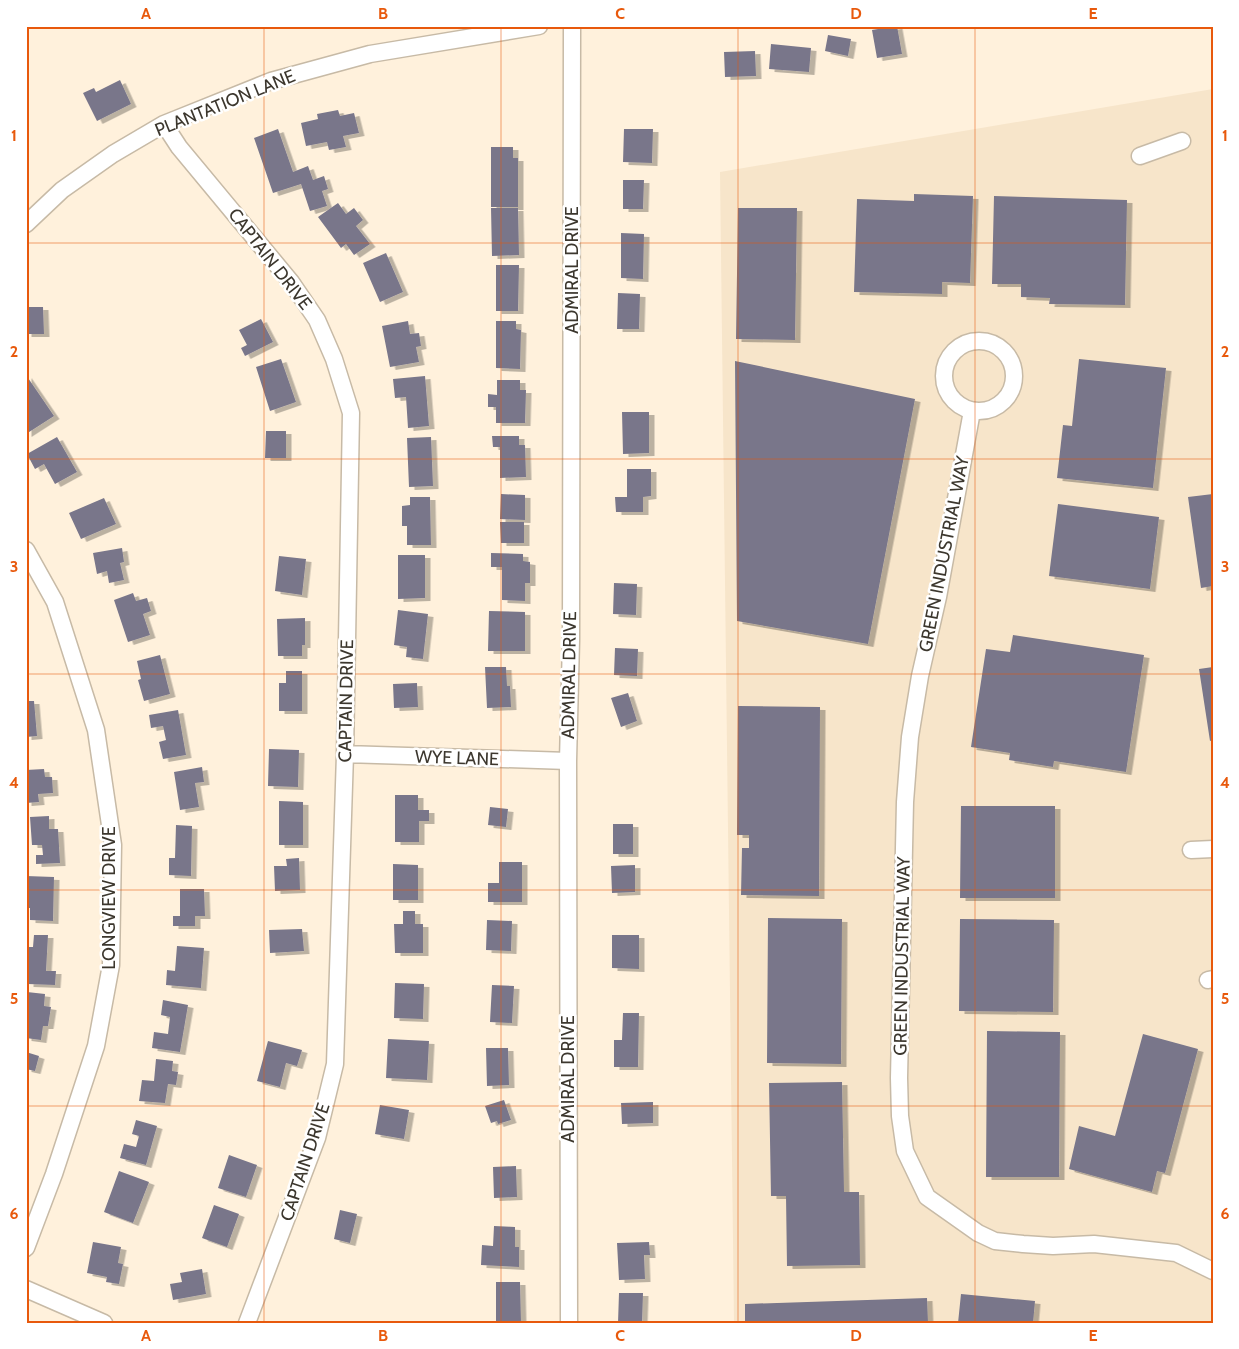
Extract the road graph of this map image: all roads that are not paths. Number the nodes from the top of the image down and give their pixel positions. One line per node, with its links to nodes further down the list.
1 (538, 26): 3 (street, PLANTATION LANE)
2 (572, 26): 10 (street, ADMIRAL DRIVE)
3 (164, 124): 6 (street, PLANTATION LANE); 9 (street, CAPTAIN DRIVE)
4 (1182, 141): 5 (street)
5 (1140, 156)
6 (26, 224)
7 (972, 411): 7 (street); 14 (street, GREEN INDUSTRIAL WAY)
8 (26, 550): 13 (street, LONGVIEW DRIVE)
9 (345, 754): 10 (street, WYE LANE); 18 (street, CAPTAIN DRIVE)
10 (568, 761): 19 (street, ADMIRAL DRIVE)
11 (1213, 849): 12 (street)
12 (1191, 850)
13 (26, 1248)
14 (1213, 1271)
15 (26, 1278): 16 (street)
16 (26, 1288): 17 (street)
17 (104, 1323)
18 (247, 1323)
19 (569, 1323)

